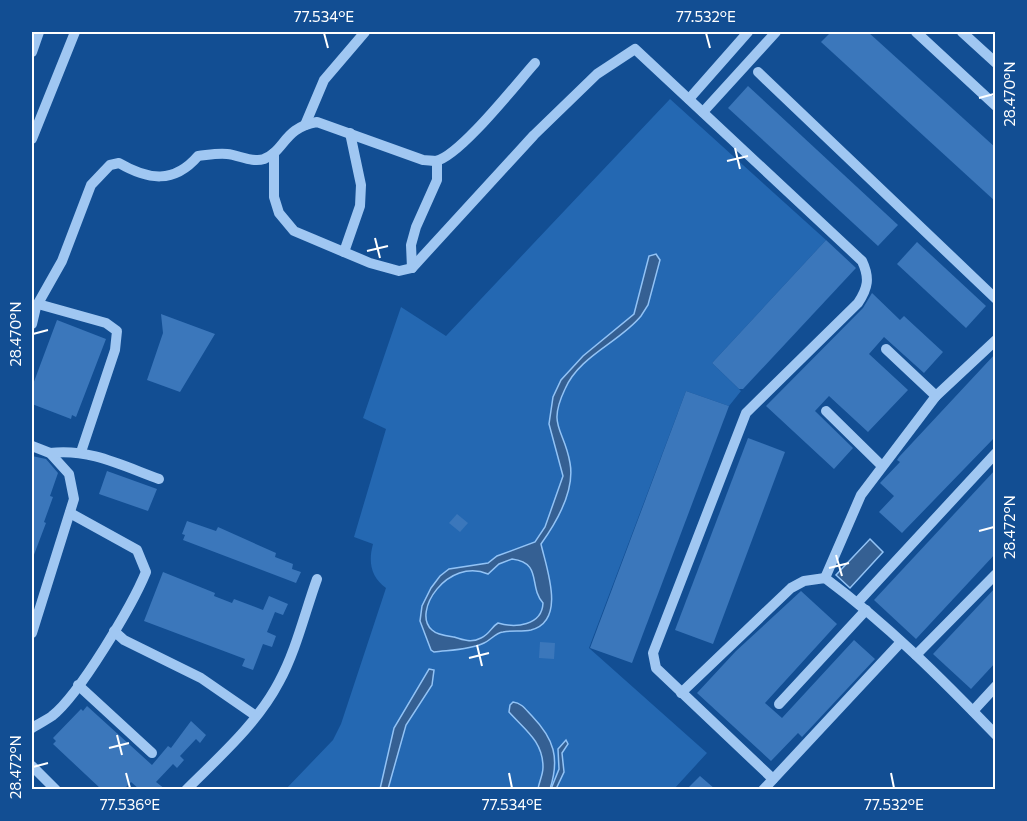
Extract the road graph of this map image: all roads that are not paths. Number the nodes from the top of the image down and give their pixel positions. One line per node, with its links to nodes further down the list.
1 (39, 32): 8 (street)
2 (75, 32): 17 (street)
3 (365, 32): 15 (street)
4 (748, 32): 12 (street)
5 (776, 32): 14 (street)
6 (916, 32): 13 (street)
7 (962, 32): 10 (street)
8 (32, 52)
9 (535, 63): 19 (street)
10 (996, 63)
11 (758, 72): 22 (street)
12 (689, 99): 14 (street); 21 (street)
13 (996, 106)
14 (703, 112): 46 (street)
15 (304, 125): 16 (street); 18 (street)
16 (350, 133): 19 (street); 20 (street)
17 (32, 139)
18 (274, 153): 20 (street); 23 (street)
19 (437, 161): 21 (street)
20 (344, 252): 21 (street)
21 (412, 268)
22 (996, 299)
23 (38, 304): 24 (street); 30 (street)
24 (32, 324)
25 (996, 340): 27 (street)
26 (886, 349): 27 (street)
27 (936, 396): 33 (street)
28 (826, 411): 33 (street)
29 (32, 446): 31 (street)
30 (81, 452): 31 (street); 34 (street)
31 (50, 453): 35 (street)
32 (996, 453): 39 (street)
33 (882, 466): 37 (street)
34 (159, 479)
35 (70, 513): 40 (street); 41 (street)
36 (996, 574): 43 (street)
37 (825, 578): 39 (street); 46 (street)
38 (317, 579): 49 (street)
39 (862, 606): 42 (street); 47 (street)
40 (114, 631): 44 (street); 49 (street)
41 (32, 633)
42 (901, 642): 43 (street); 54 (street)
43 (916, 656): 48 (street)
44 (78, 685): 50 (street); 52 (street)
45 (996, 686): 48 (street)
46 (681, 693): 54 (street)
47 (779, 704)
48 (973, 711): 51 (street)
49 (256, 716): 56 (street)
50 (32, 728)
51 (996, 735)
52 (152, 753)
53 (32, 766): 55 (street)
54 (773, 779): 57 (street)
55 (56, 789)
56 (186, 789)
57 (763, 789)

